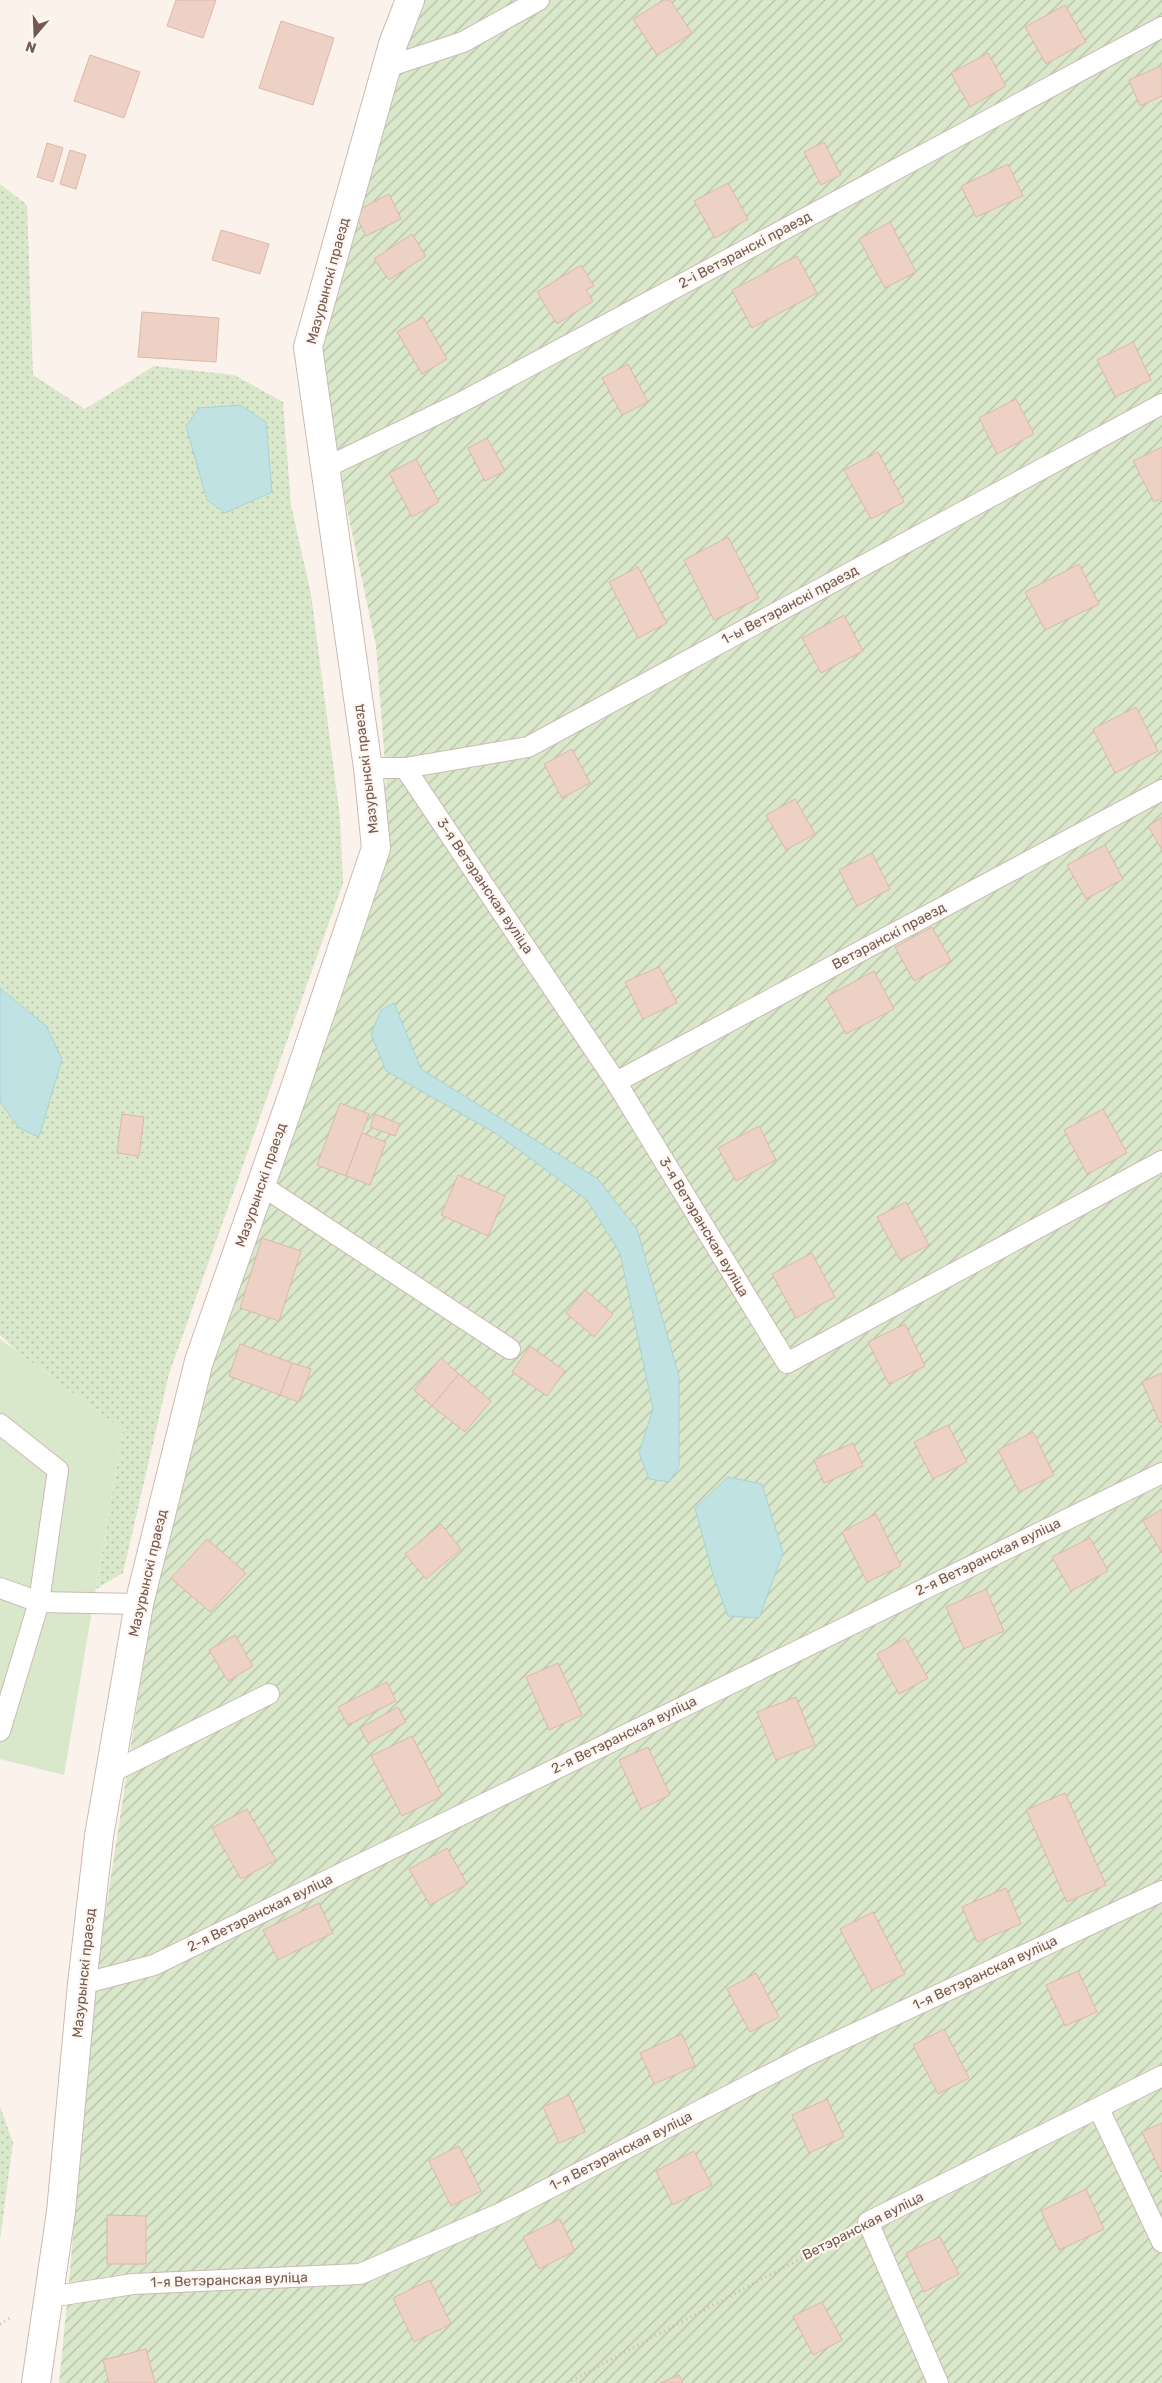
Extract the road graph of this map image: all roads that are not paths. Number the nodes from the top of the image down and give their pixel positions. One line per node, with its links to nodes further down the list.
1 (410, 0): 4 (street, Мазурынскі праезд)
2 (539, 0): 4 (lane)
3 (1162, 27): 6 (lane, 2-і Ветэранскі праезд)
4 (387, 66): 6 (street, Мазурынскі праезд)
5 (1162, 404): 8 (lane, 1-ы Ветэранскі праезд)
6 (325, 468): 7 (street, Мазурынскі праезд)
7 (368, 768): 8 (lane); 12 (street, Мазурынскі праезд)
8 (406, 768): 10 (lane, 3-я Ветэранская вуліца)
9 (1162, 790): 10 (lane, Ветэранскі праезд)
10 (616, 1082): 11 (lane, 3-я Ветэранская вуліца)
11 (1162, 1161)
12 (261, 1185): 13 (lane); 18 (street, Мазурынскі праезд)
13 (510, 1349)
14 (0, 1424): 17 (lane)
15 (1162, 1473): 23 (lane, 2-я Ветэранская вуліца)
16 (0, 1588): 17 (lane)
17 (39, 1602): 18 (lane); 20 (lane)
18 (138, 1604): 21 (street, Мазурынскі праезд)
19 (269, 1694): 21 (lane)
20 (0, 1731)
21 (110, 1773): 23 (street, Мазурынскі праезд)
22 (1162, 1891): 27 (lane, 1-я Ветэранская вуліца)
23 (82, 1984): 27 (street, Мазурынскі праезд)
24 (1162, 2076): 25 (lane, Ветэранская вуліца)
25 (1100, 2109): 26 (lane); 29 (lane, Ветэранская вуліца)
26 (1162, 2242)
27 (50, 2297): 28 (street, Мазурынскі праезд)
28 (36, 2383)
29 (938, 2383)

